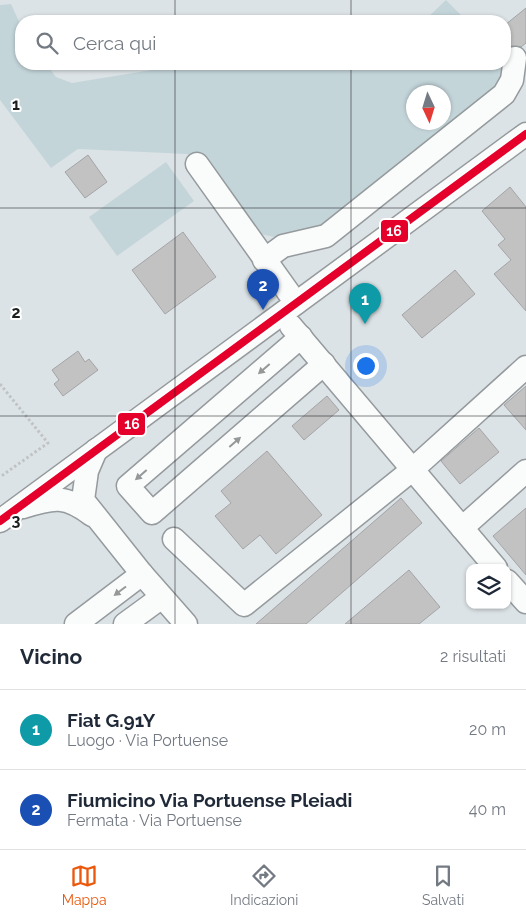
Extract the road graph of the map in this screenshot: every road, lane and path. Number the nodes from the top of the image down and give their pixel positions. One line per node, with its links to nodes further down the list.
1 (515, 58): 4 (street)
2 (526, 134): 5 (street)
3 (197, 164): 4 (street)
4 (264, 260): 5 (street)
5 (288, 308): 6 (street); 10 (street)
6 (301, 337): 7 (street); 7 (street, one-way to 7)
7 (324, 364): 11 (street)
8 (526, 367): 11 (street)
9 (0, 384): 13 (path)
10 (96, 449): 14 (street); 15 (street)
11 (412, 470): 16 (street); 17 (street)
12 (526, 471): 16 (street)
13 (0, 478)
14 (92, 515): 15 (street); 19 (street)
15 (7, 516)
16 (462, 528): 18 (street)
17 (174, 539)
18 (493, 564)
19 (142, 574): 21 (street); 23 (street, one-way to 23)
20 (511, 585): 22 (street)
21 (162, 597): 24 (street); 25 (street)
22 (526, 602)
23 (76, 624)
24 (125, 624)
25 (186, 624)

